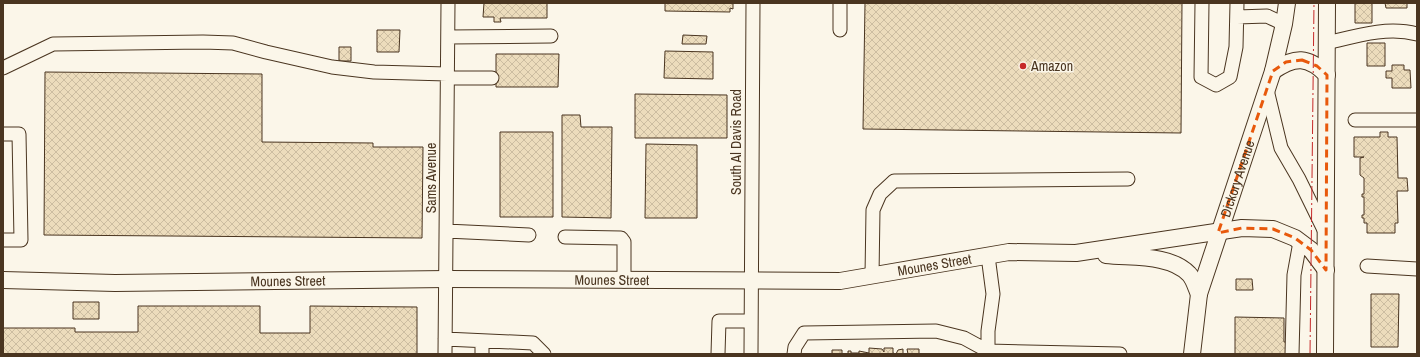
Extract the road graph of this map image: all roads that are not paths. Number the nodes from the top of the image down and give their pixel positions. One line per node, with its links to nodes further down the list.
1 (448, 3): 13 (street, Sams Avenue)
2 (753, 3): 40 (street, South Al Davis Road)
3 (840, 3): 10 (street)
4 (1202, 3): 8 (street)
5 (1237, 3): 8 (street)
6 (1287, 3): 9 (main road, Dickory Avenue)
7 (1327, 3): 14 (main road)
8 (1237, 17): 9 (street)
9 (1284, 24): 16 (main road, Dickory Avenue)
10 (840, 30)
11 (1417, 34): 14 (street)
12 (551, 36): 13 (street)
13 (448, 37): 18 (street, Sams Avenue)
14 (1327, 43): 17 (main road)
15 (3, 68): 18 (street)
16 (1273, 71): 17 (main road); 20 (main road, Dickory Avenue)
17 (1327, 75): 27 (main road)
18 (447, 76): 19 (street); 25 (street, Sams Avenue)
19 (492, 78)
20 (1267, 90): 26 (main road, Dickory Avenue); 27 (street)
21 (1355, 120): 22 (street)
22 (1417, 120)
23 (3, 134): 30 (street)
24 (1128, 178): 37 (street)
25 (446, 231): 28 (street); 38 (street, Sams Avenue)
26 (1218, 233): 31 (main road, Mounes Street); 32 (main road, Mounes Street); 42 (main road, Dickory Avenue)
27 (1326, 234): 36 (main road)
28 (529, 235)
29 (565, 238): 41 (street)
30 (3, 240)
31 (1300, 242): 36 (main road, Mounes Street); 55 (street)
32 (1076, 253): 33 (main road, Mounes Street); 42 (main road)
33 (988, 256): 37 (main road, Mounes Street); 46 (street)
34 (1367, 266): 35 (street)
35 (1417, 269)
36 (1326, 270): 56 (main road)
37 (872, 276): 40 (main road, Mounes Street)
38 (447, 279): 39 (main road, Mounes Street); 41 (main road, Mounes Street); 44 (street, Sams Avenue)
39 (3, 280)
40 (751, 280): 41 (main road, Mounes Street); 43 (street, South Al Davis Road)
41 (624, 281)
42 (1199, 294): 54 (main road, Dickory Avenue)
43 (751, 320): 50 (street); 51 (street, South Al Davis Road)
44 (445, 339): 45 (street); 47 (street, Sams Avenue)
45 (482, 341): 48 (street); 49 (street)
46 (988, 353): 52 (street); 53 (street)
47 (445, 354)
48 (482, 354)
49 (544, 354)
50 (718, 354)
51 (751, 354)
52 (794, 354)
53 (1120, 354)
54 (1192, 354)
55 (1292, 354)
56 (1325, 354)

